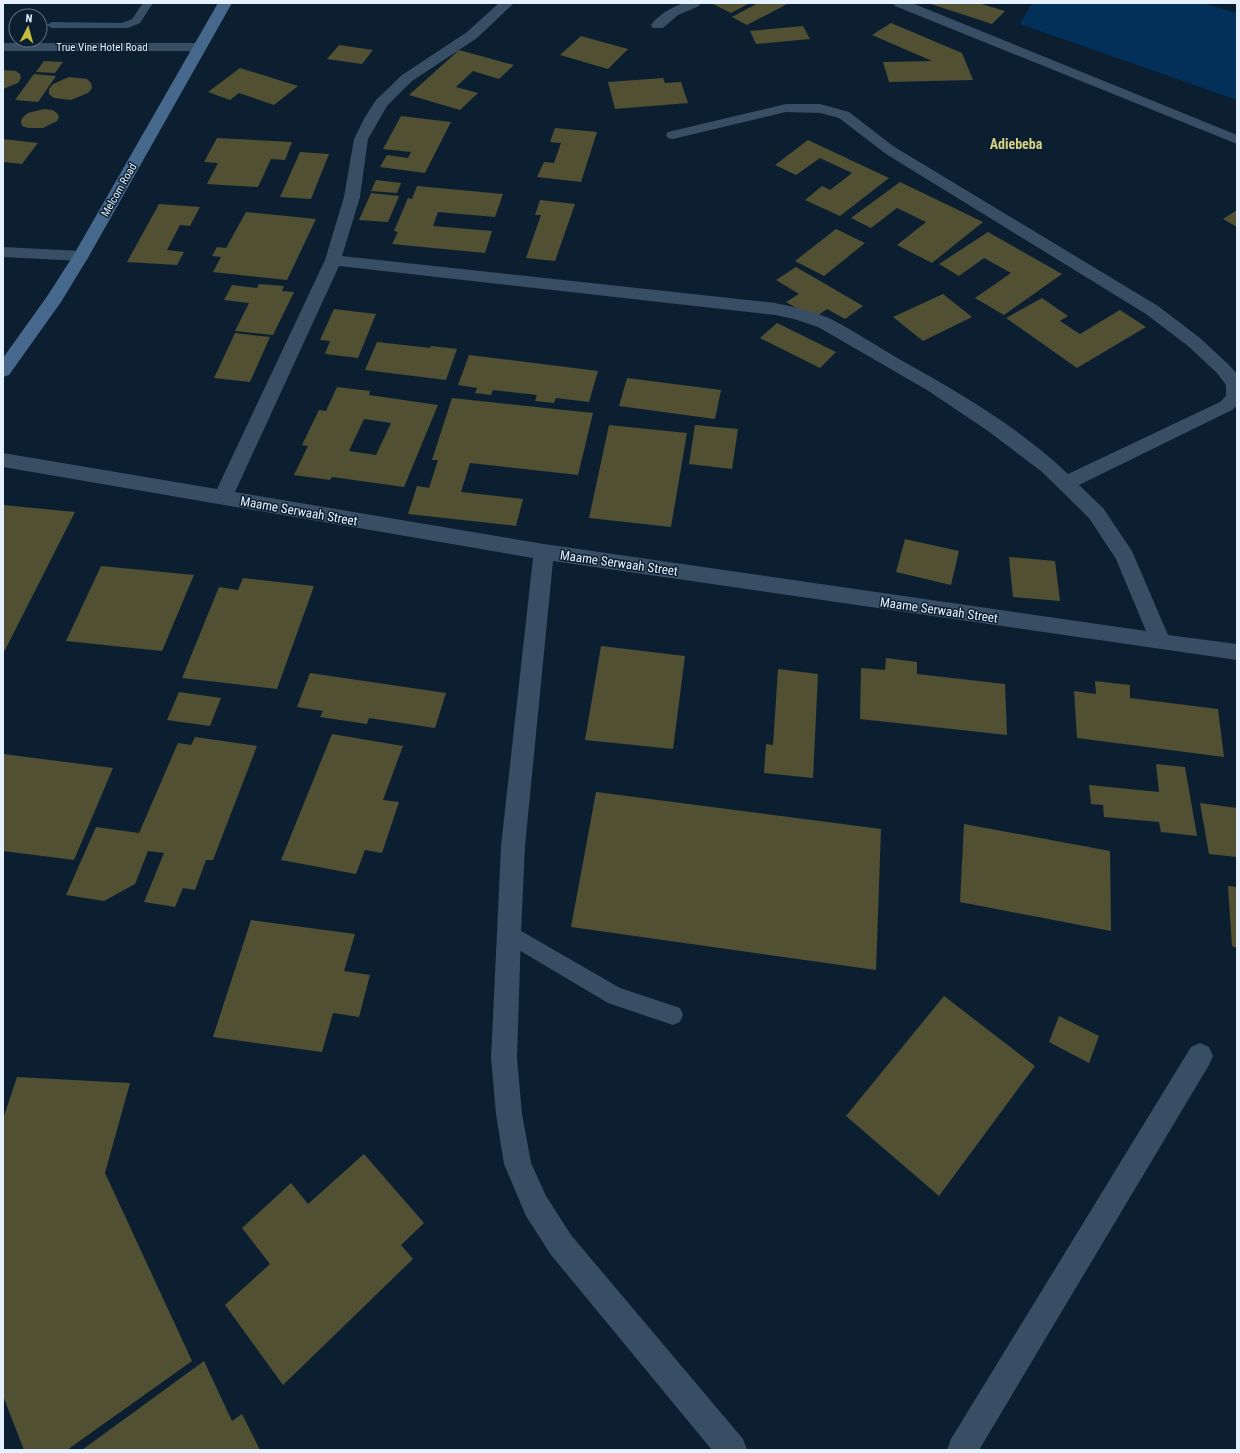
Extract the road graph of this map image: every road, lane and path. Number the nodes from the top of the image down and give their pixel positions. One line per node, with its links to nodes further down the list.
1 (148, 3): 6 (lane)
2 (225, 3): 9 (main road, Melcom Road)
3 (507, 3): 14 (street)
4 (694, 3): 7 (street)
5 (900, 3): 11 (street)
6 (52, 24)
7 (658, 25)
8 (3, 47): 9 (street, True Vine Hotel Road)
9 (200, 47): 13 (main road, Melcom Road)
10 (673, 135): 17 (street)
11 (1237, 140)
12 (3, 252): 13 (street)
13 (81, 256): 15 (main road, Melcom Road)
14 (333, 260): 17 (street); 18 (street)
15 (3, 371)
16 (3, 460): 18 (street, Maame Serwaah Street)
17 (1066, 483): 20 (street)
18 (223, 498): 19 (street, Maame Serwaah Street)
19 (544, 552): 20 (street, Maame Serwaah Street); 22 (street)
20 (1161, 642): 21 (street, Maame Serwaah Street)
21 (1237, 652)
22 (509, 934): 23 (lane); 25 (street)
23 (673, 1015)
24 (1200, 1056): 26 (street)
25 (732, 1450)
26 (962, 1450)

